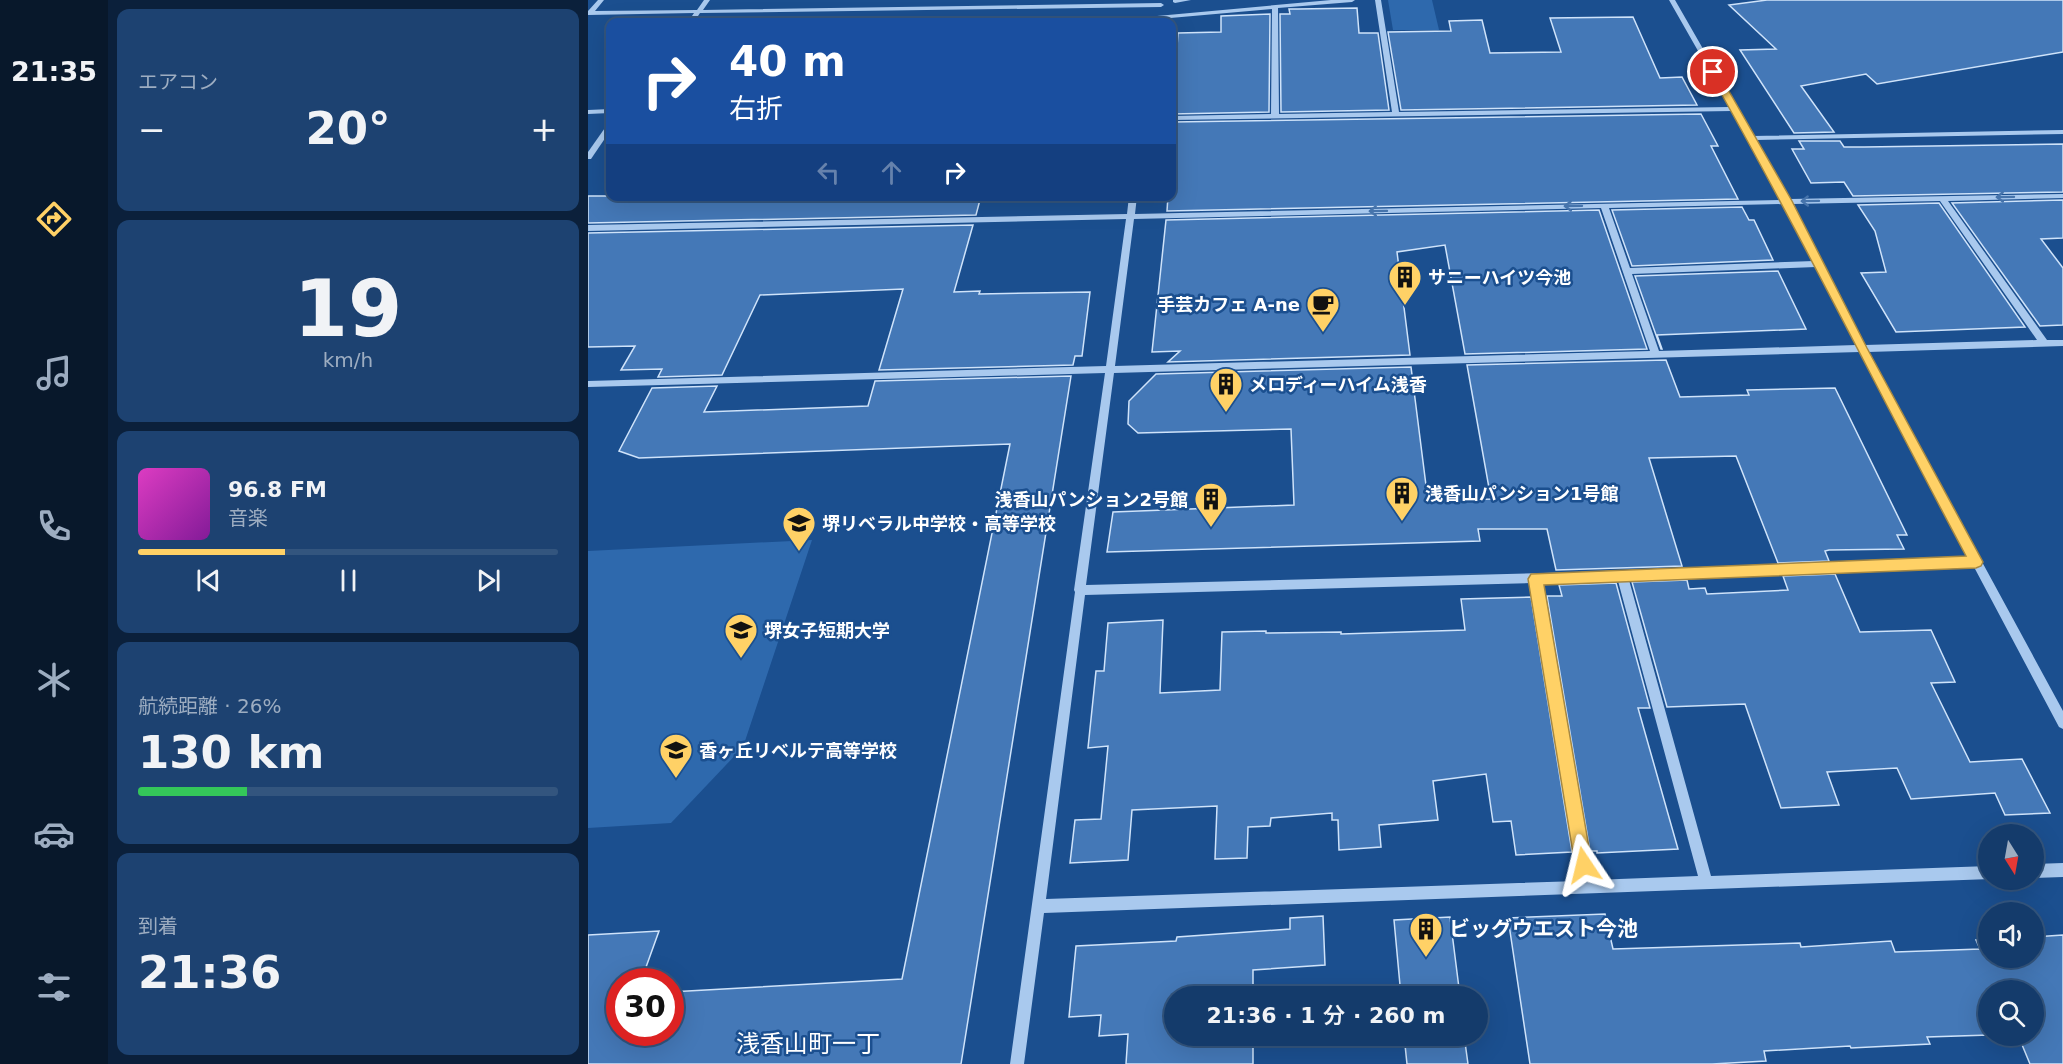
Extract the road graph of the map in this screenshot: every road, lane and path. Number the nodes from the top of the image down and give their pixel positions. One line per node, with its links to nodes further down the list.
1 (601, 0): 14 (street)
2 (707, 0): 13 (street)
3 (870, 0): 12 (street)
4 (1188, 0): 8 (street)
5 (1352, 0): 11 (street)
6 (1378, 0): 21 (street)
7 (1672, 0): 18 (street)
8 (1175, 1)
9 (1075, 3): 10 (street); 12 (street)
10 (1161, 3): 16 (street)
11 (1275, 7): 17 (street); 22 (street)
12 (865, 9): 13 (street)
13 (700, 10): 14 (street); 15 (street)
14 (589, 13)
15 (694, 18)
16 (1158, 18)
17 (1176, 18)
18 (1734, 109): 21 (street); 26 (street)
19 (606, 111): 20 (street)
20 (588, 112)
21 (1396, 114): 22 (street)
22 (1275, 117): 23 (street)
23 (1176, 118)
24 (606, 132): 27 (street)
25 (2063, 132): 26 (street)
26 (1751, 138): 31 (street)
27 (588, 157)
28 (2063, 196): 29 (street, one-way to 29)
29 (1942, 198): 31 (street, one-way to 31); 37 (street)
30 (1132, 201): 33 (street)
31 (1787, 201): 32 (street); 35 (street)
32 (1604, 206): 33 (street, one-way to 33); 36 (street)
33 (1130, 216): 34 (street); 41 (street)
34 (588, 228)
35 (1819, 264): 36 (street); 39 (street)
36 (1627, 271): 40 (street)
37 (2044, 343): 38 (street); 39 (street)
38 (2063, 343)
39 (1862, 348): 40 (street); 43 (street)
40 (1656, 354): 41 (street)
41 (1108, 370): 42 (street); 46 (street)
42 (588, 384)
43 (1976, 562): 44 (street); 47 (street)
44 (1622, 576): 45 (street); 51 (street)
45 (1536, 579): 46 (street); 52 (street)
46 (1079, 590): 53 (street)
47 (2063, 723)
48 (2063, 870): 49 (street)
49 (2044, 871)
50 (1978, 873): 51 (street)
51 (1706, 882): 52 (street)
52 (1587, 887): 53 (street)
53 (1039, 906): 54 (street)
54 (1017, 1064)

